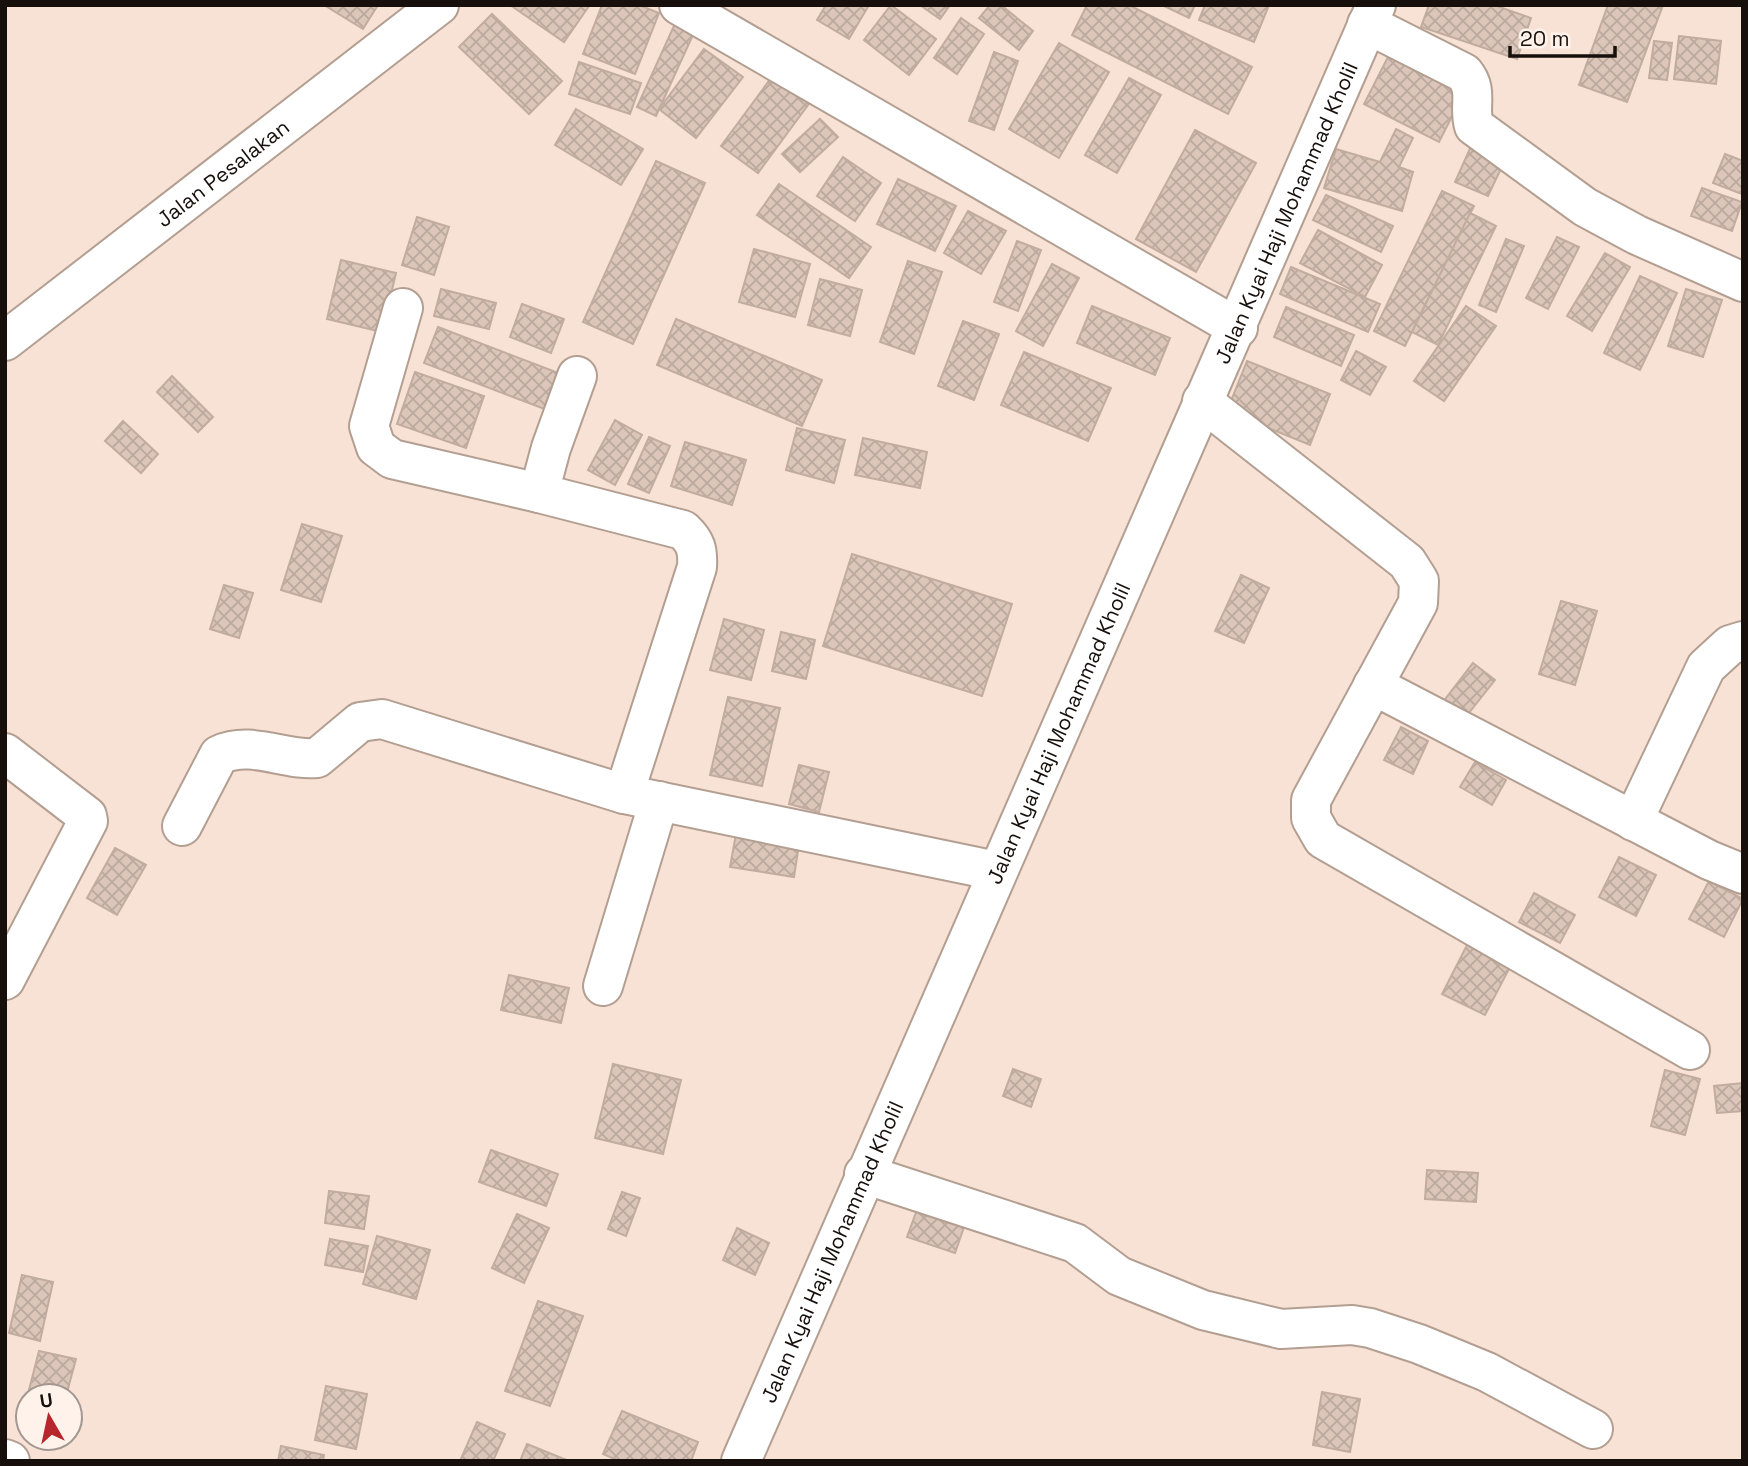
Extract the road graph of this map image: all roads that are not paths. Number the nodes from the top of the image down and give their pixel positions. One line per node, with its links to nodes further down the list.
1 (439, 5): 7 (street, Jalan Pesalakan)
2 (679, 5): 6 (street)
3 (1371, 15): 4 (street); 6 (street, Jalan Kyai Haji Mohammad Kholil)
4 (1743, 282)
5 (403, 308): 10 (street)
6 (1238, 328): 9 (street, Jalan Kyai Haji Mohammad Kholil)
7 (5, 341)
8 (577, 376): 10 (street)
9 (1202, 401): 12 (street); 17 (street, Jalan Kyai Haji Mohammad Kholil)
10 (539, 493): 14 (street)
11 (1743, 641): 15 (street)
12 (1373, 685): 15 (street); 21 (street)
13 (5, 753): 19 (street)
14 (642, 797): 16 (street); 17 (street); 20 (street)
15 (1633, 821): 18 (street)
16 (182, 826)
17 (997, 870): 22 (street, Jalan Kyai Haji Mohammad Kholil)
18 (1743, 874)
19 (5, 980)
20 (603, 986)
21 (1689, 1050)
22 (864, 1174): 23 (street); 26 (street, Jalan Kyai Haji Mohammad Kholil)
23 (1593, 1429)
24 (5, 1459): 25 (street)
25 (10, 1461)
26 (741, 1461)

